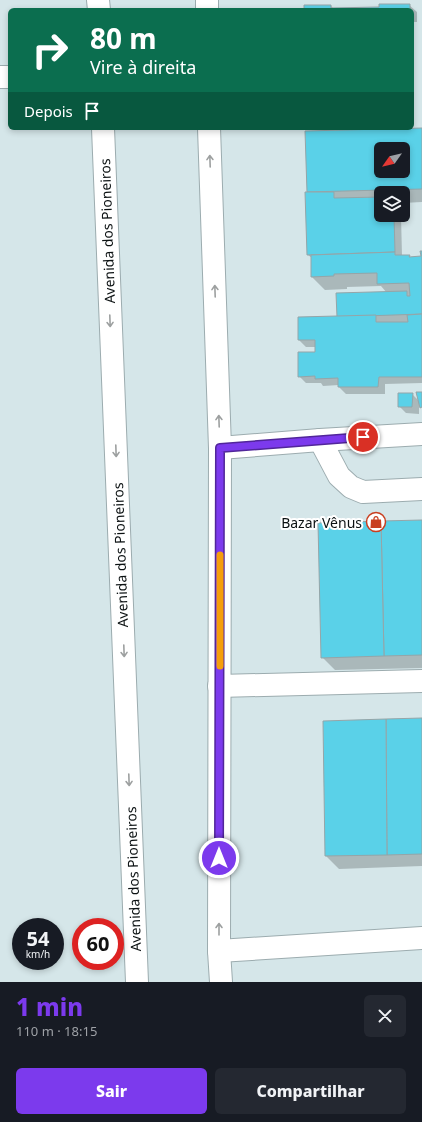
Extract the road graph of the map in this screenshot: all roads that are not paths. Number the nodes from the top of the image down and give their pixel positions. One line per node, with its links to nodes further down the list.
1 (102, 130): 11 (main road, Avenida dos Pioneiros, one-way to 11)
2 (209, 130): 5 (main road, one-way to 2)
3 (422, 434): 4 (main road)
4 (320, 440): 5 (main road); 6 (main road)
5 (220, 448): 8 (main road)
6 (422, 489)
7 (422, 681): 8 (main road)
8 (220, 686): 10 (main road, one-way to 8)
9 (422, 938): 10 (main road)
10 (219, 951): 12 (main road)
11 (137, 982)
12 (221, 982)

